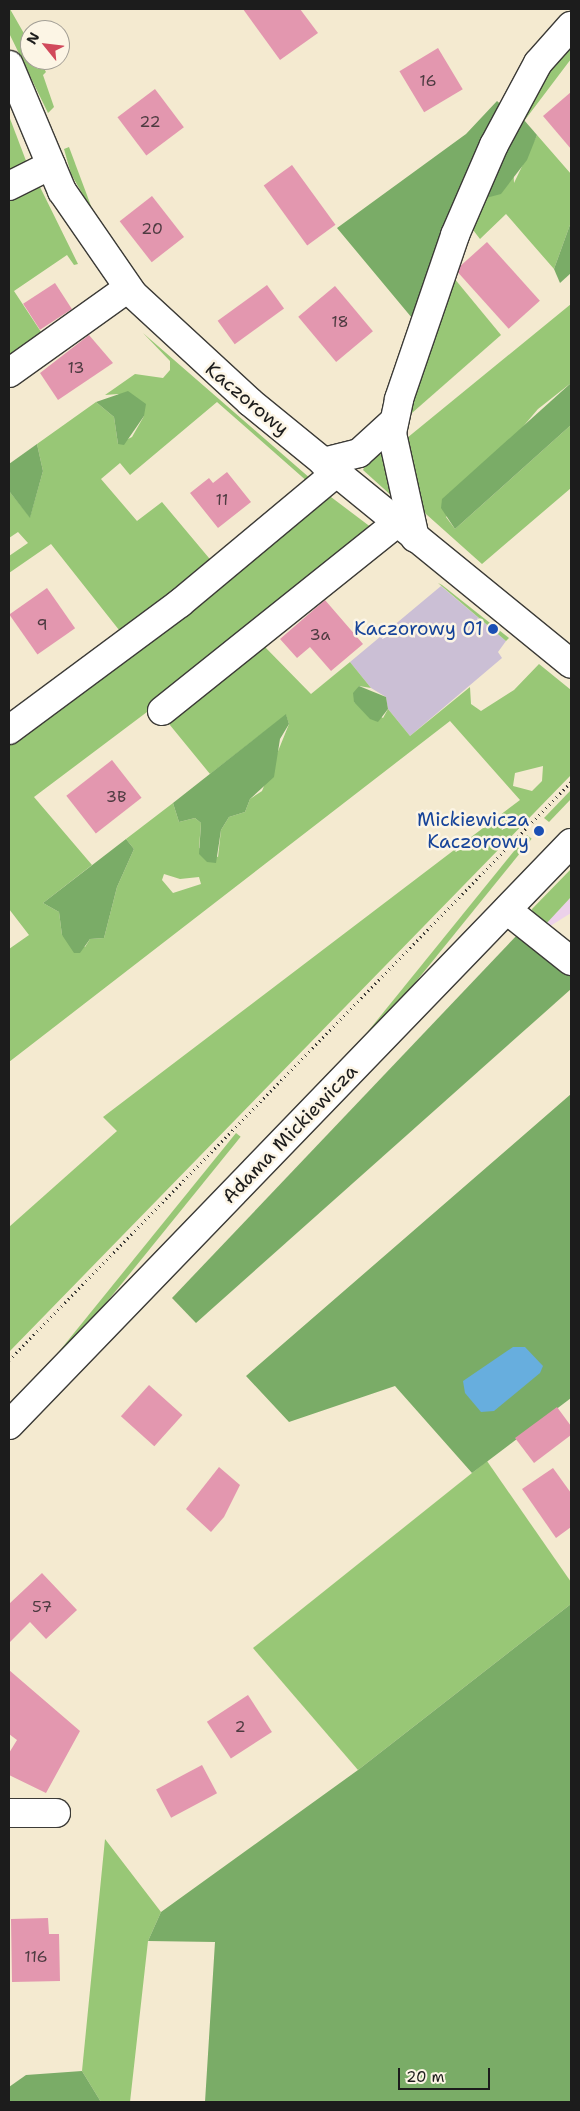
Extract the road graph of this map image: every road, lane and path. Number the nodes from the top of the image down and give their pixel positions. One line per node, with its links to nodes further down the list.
1 (571, 26): 7 (street)
2 (9, 65): 3 (street, Kaczorowy)
3 (51, 165): 4 (street); 5 (street, Kaczorowy)
4 (9, 186)
5 (128, 288): 6 (street); 8 (street, Kaczorowy)
6 (9, 373)
7 (394, 422): 8 (street); 9 (street)
8 (329, 467): 9 (street, Kaczorowy); 12 (street)
9 (406, 530): 10 (street, Kaczorowy); 11 (street)
10 (571, 664)
11 (162, 711)
12 (9, 730)
13 (571, 782): 17 (path)
14 (571, 843): 15 (street, Adama Mickiewicza)
15 (507, 910): 16 (street); 18 (street, Adama Mickiewicza)
16 (571, 961)
17 (9, 1360)
18 (9, 1424)
19 (9, 1813): 20 (street)
20 (56, 1813)

